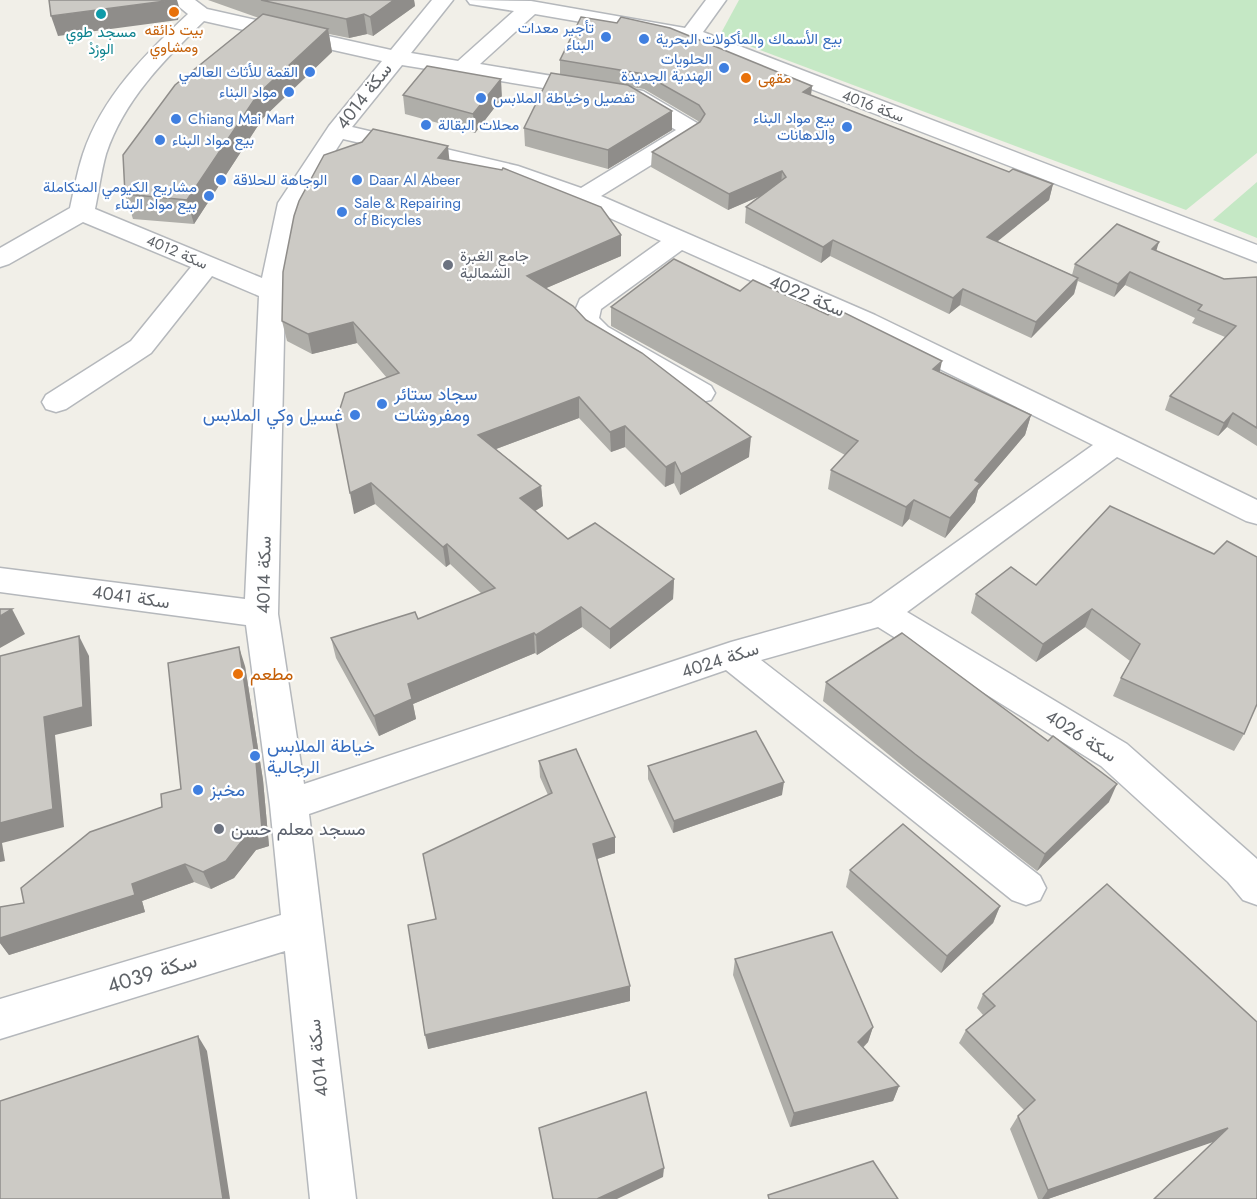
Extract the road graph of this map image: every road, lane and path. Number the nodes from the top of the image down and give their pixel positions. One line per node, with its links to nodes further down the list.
1 (443, 0): 7 (street, سكة 4014)
2 (477, 0): 5 (street, سكة 4016)
3 (716, 0): 6 (street)
4 (191, 7): 7 (street); 11 (street)
5 (531, 7): 6 (street, سكة 4016); 8 (street)
6 (690, 35): 13 (street, سكة 4016)
7 (395, 57): 8 (street); 9 (street, سكة 4014)
8 (464, 68): 10 (street)
9 (337, 131): 10 (street, سكة 4022); 16 (street, سكة 4014)
10 (583, 197): 12 (street, سكة 4022)
11 (82, 212): 14 (street); 15 (street, سكة 4012)
12 (679, 240): 17 (street); 19 (street, سكة 4022)
13 (1257, 254)
14 (0, 260)
15 (207, 265): 16 (street, سكة 4012); 18 (street)
16 (272, 292): 23 (street, سكة 4014)
17 (701, 393)
18 (56, 402)
19 (1114, 444): 20 (street, سكة 4022); 22 (street, سكة 4024)
20 (1257, 513)
21 (0, 580): 23 (street, سكة 4041)
22 (882, 613): 24 (street, سكة 4024); 27 (street, سكة 4026)
23 (261, 614): 25 (street, سكة 4014)
24 (731, 655): 25 (street, سكة 4024); 26 (street)
25 (289, 805): 28 (street, سكة 4014)
26 (1026, 888)
27 (1257, 888)
28 (303, 927): 29 (street, سكة 4039); 30 (street, سكة 4014)
29 (0, 1019)
30 (333, 1199)

